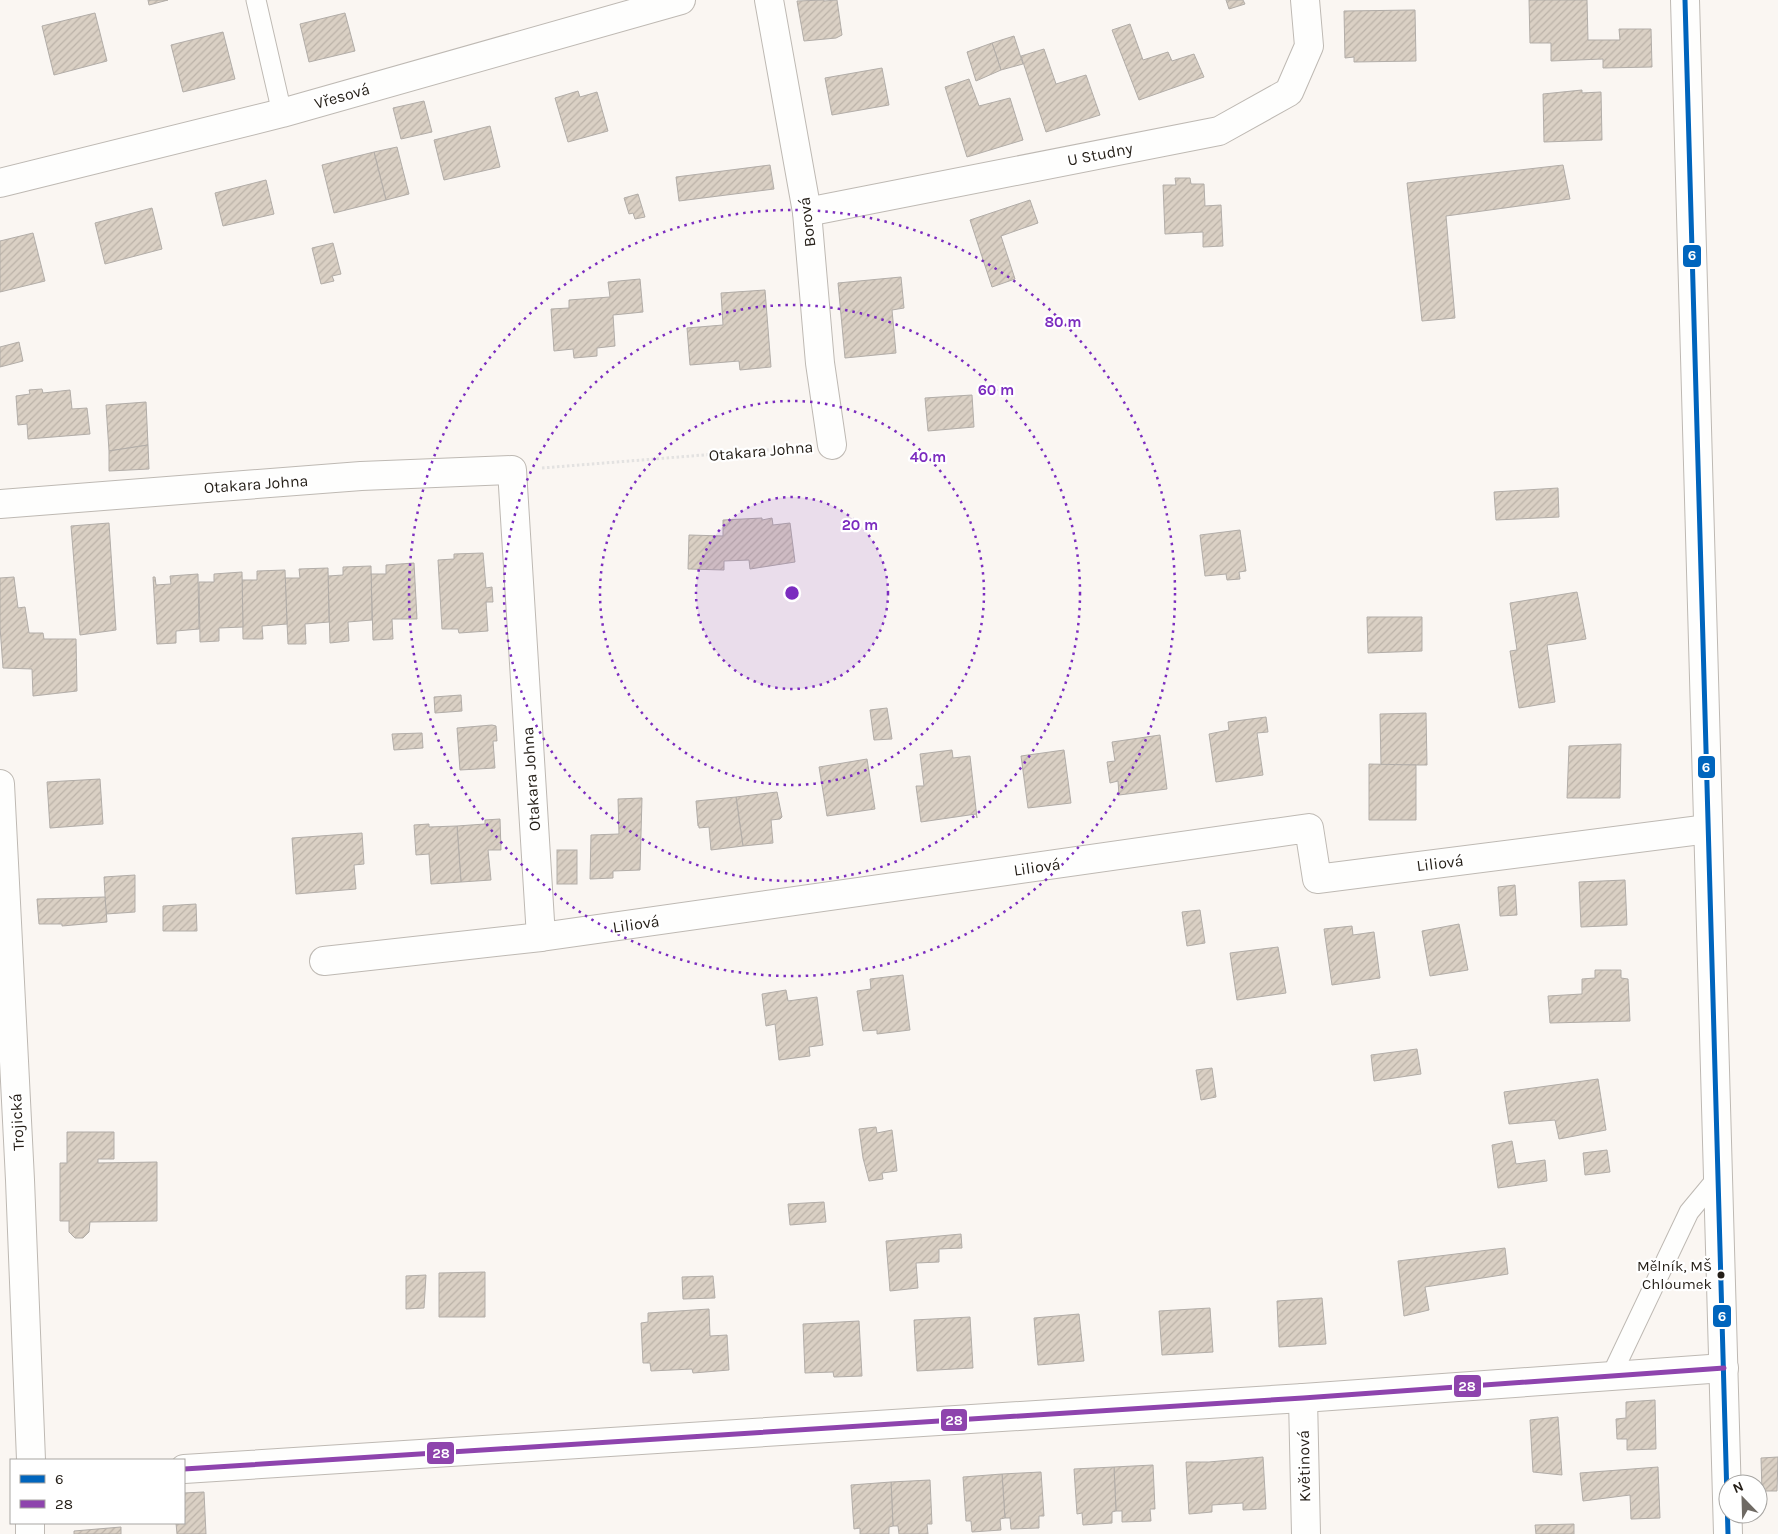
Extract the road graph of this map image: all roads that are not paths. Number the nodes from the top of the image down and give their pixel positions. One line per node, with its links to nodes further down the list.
1 (256, 0): 6 (lane)
2 (681, 0): 6 (street, Vřesová)
3 (768, 0): 8 (street, Borová)
4 (1305, 0): 8 (street, U Studny)
5 (1685, 0): 12 (street)
6 (282, 113): 7 (street, Vřesová)
7 (0, 183)
8 (807, 212): 9 (street, Borová)
9 (832, 445)
10 (0, 504): 13 (street, Otakara Johna)
11 (0, 784): 16 (street, Trojická)
12 (1708, 828): 13 (street, Liliová); 15 (street)
13 (541, 937): 14 (street, Liliová)
14 (324, 961)
15 (1718, 1177): 17 (street); 18 (lane)
16 (10, 1180): 20 (street, Trojická)
17 (1724, 1368): 18 (street); 23 (street)
18 (1611, 1376): 19 (street)
19 (1303, 1398): 21 (street); 22 (street, Květinová)
20 (31, 1459)
21 (185, 1469)
22 (1306, 1534)
23 (1728, 1534)

